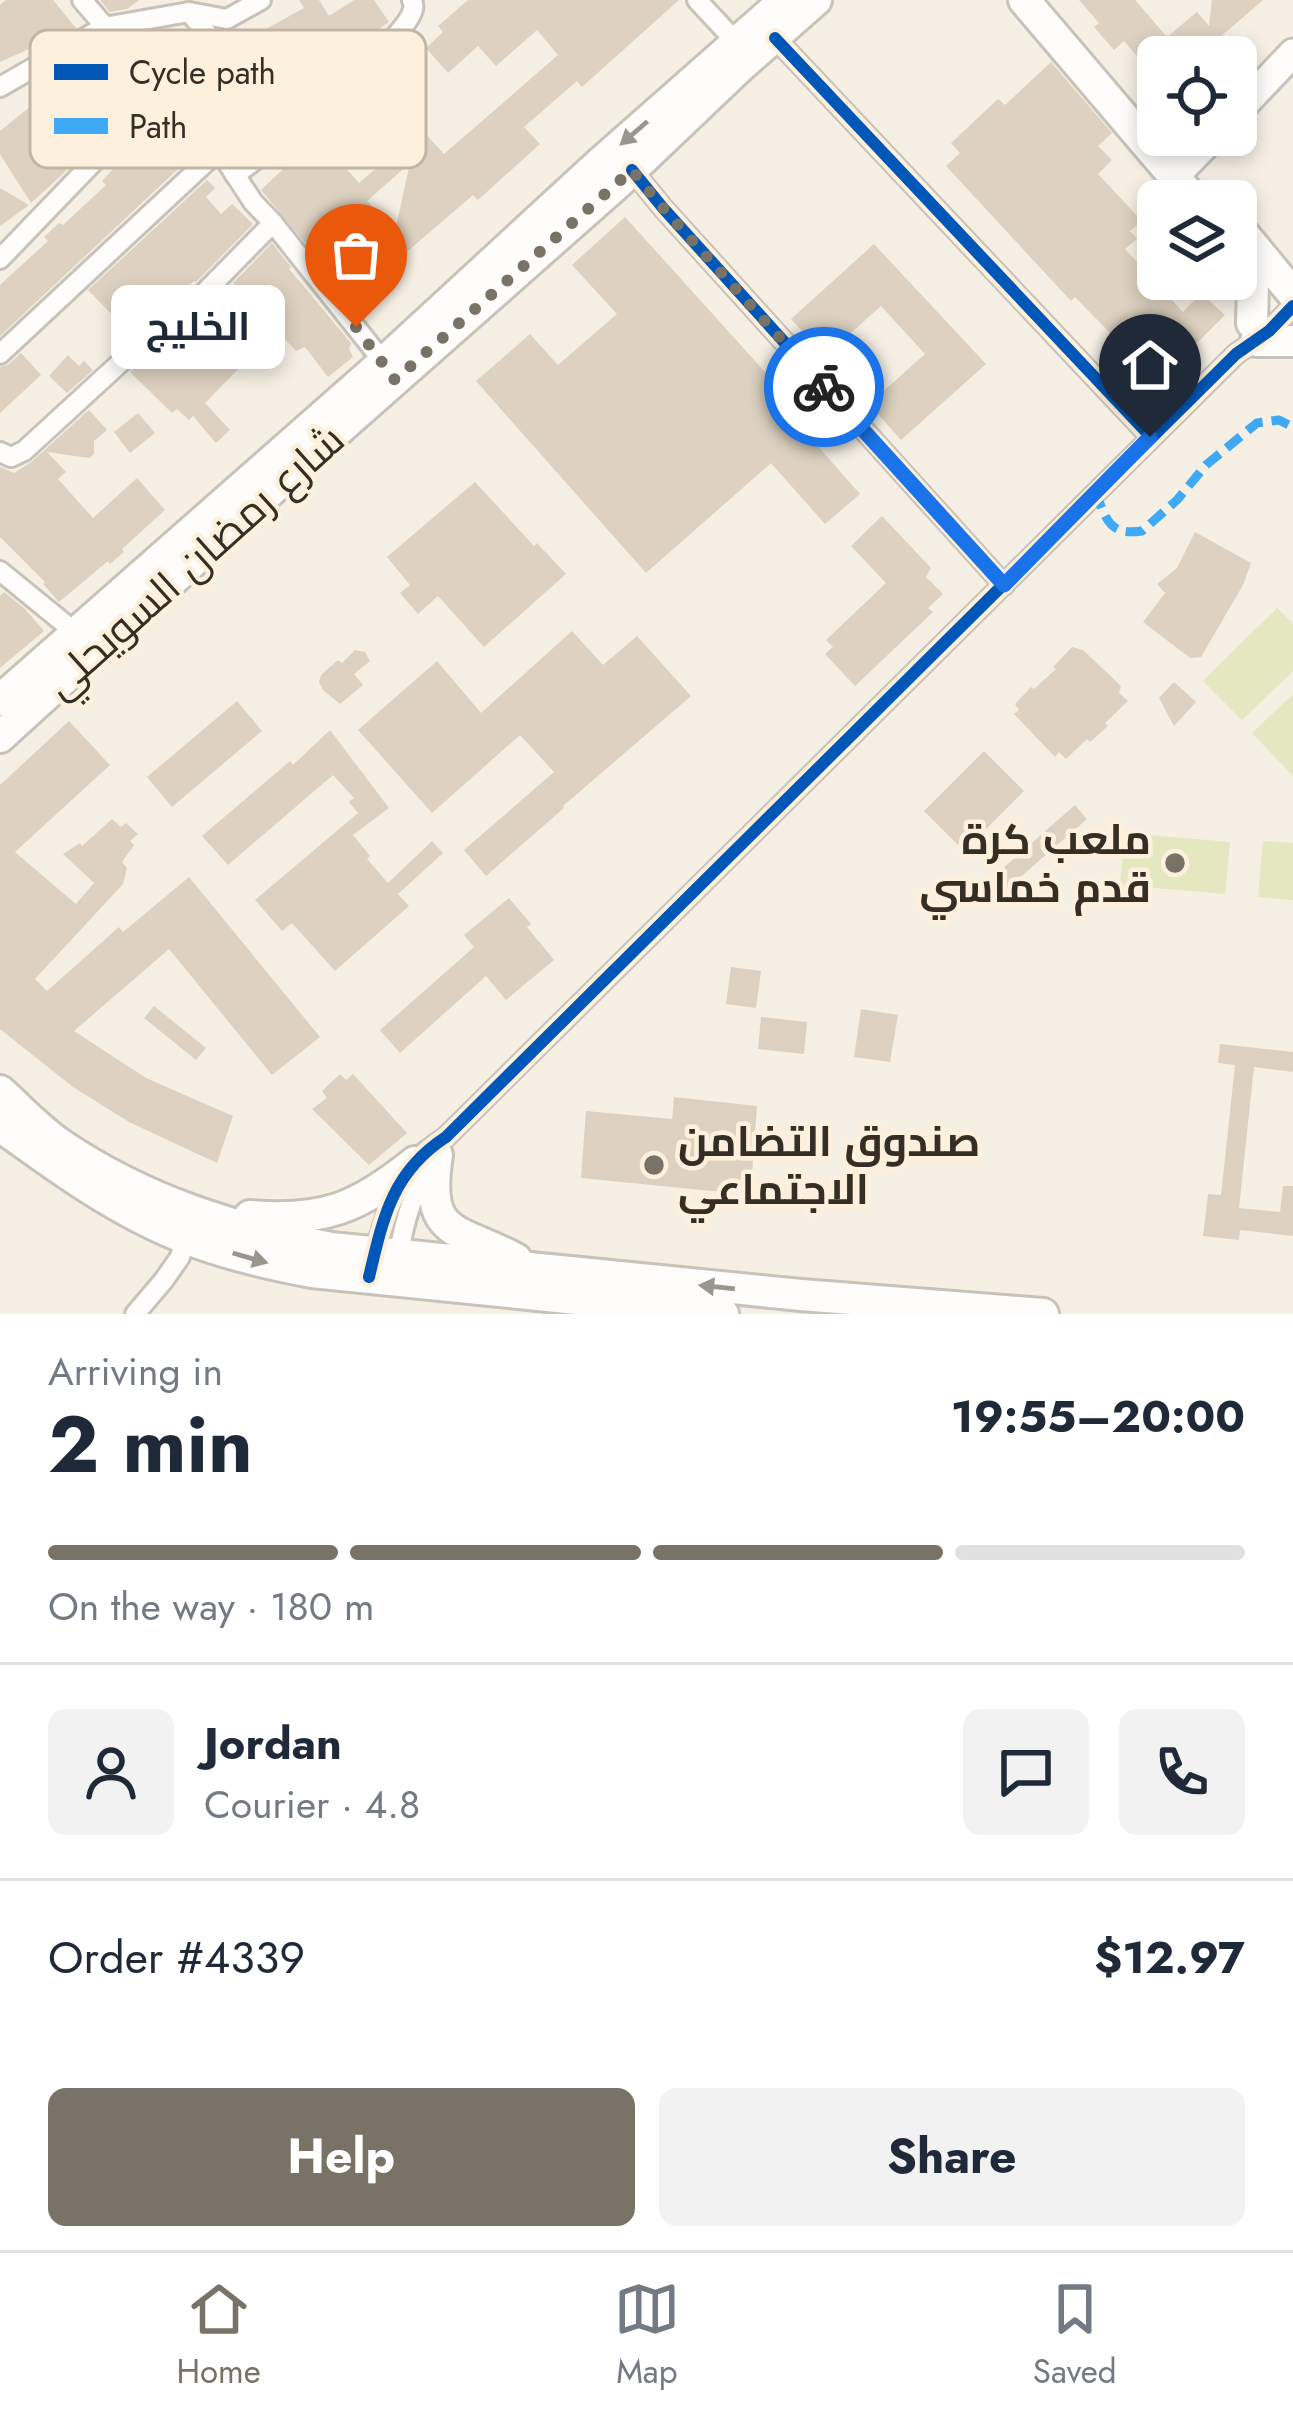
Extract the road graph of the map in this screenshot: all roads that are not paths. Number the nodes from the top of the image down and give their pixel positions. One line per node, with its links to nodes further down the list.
1 (82, 0): 12 (street)
2 (218, 0): 11 (street)
3 (261, 0): 11 (street)
4 (412, 0): 16 (street)
5 (697, 0): 18 (street)
6 (785, 0): 18 (main road, شارع رمضان السويحلي)
7 (816, 0): 17 (main road, شارع رمضان السويحلي)
8 (1024, 0): 30 (main road)
9 (1044, 0): 23 (main road)
10 (189, 12): 11 (street); 12 (street); 15 (street)
11 (227, 19)
12 (104, 27): 13 (street); 14 (street)
13 (99, 30)
14 (107, 30)
15 (204, 30)
16 (399, 30)
17 (775, 38): 28 (main road, شارع رمضان السويحلي); 40 (street)
18 (737, 43): 39 (main road, شارع رمضان السويحلي, one-way to 39)
19 (1293, 52): 22 (street)
20 (30, 69): 21 (street)
21 (0, 86)
22 (1257, 91)
23 (1137, 105)
24 (88, 168): 32 (street)
25 (200, 168): 38 (street)
26 (231, 168): 29 (street)
27 (245, 168): 29 (street)
28 (632, 170): 39 (main road, شارع رمضان السويحلي); 43 (street)
29 (235, 175): 31 (street)
30 (1186, 180)
31 (273, 223): 39 (street); 41 (street)
32 (0, 259)
33 (1257, 259): 36 (main road)
34 (1257, 277): 36 (main road)
35 (1251, 300): 37 (main road)
36 (1288, 308): 37 (main road); 37 (street)
37 (1248, 339): 40 (street)
38 (0, 354)
39 (390, 371): 44 (main road, شارع رمضان السويحلي); 46 (main road, شارع رمضان السويحلي)
40 (1150, 437): 43 (street)
41 (0, 452)
42 (0, 571): 44 (street)
43 (1004, 585): 49 (street)
44 (76, 633): 45 (main road, شارع رمضان السويحلي)
45 (0, 700)
46 (0, 737)
47 (0, 1090): 50 (main road)
48 (0, 1126): 50 (main road)
49 (433, 1151): 50 (main road); 51 (street); 52 (main road)
50 (192, 1225): 51 (main road); 55 (street)
51 (385, 1265): 52 (main road); 53 (main road)
52 (532, 1267): 53 (main road)
53 (577, 1295): 54 (main road, one-way to 53); 56 (main road)
54 (1001, 1312): 57 (main road)
55 (135, 1314)
56 (723, 1314)
57 (1043, 1314)

